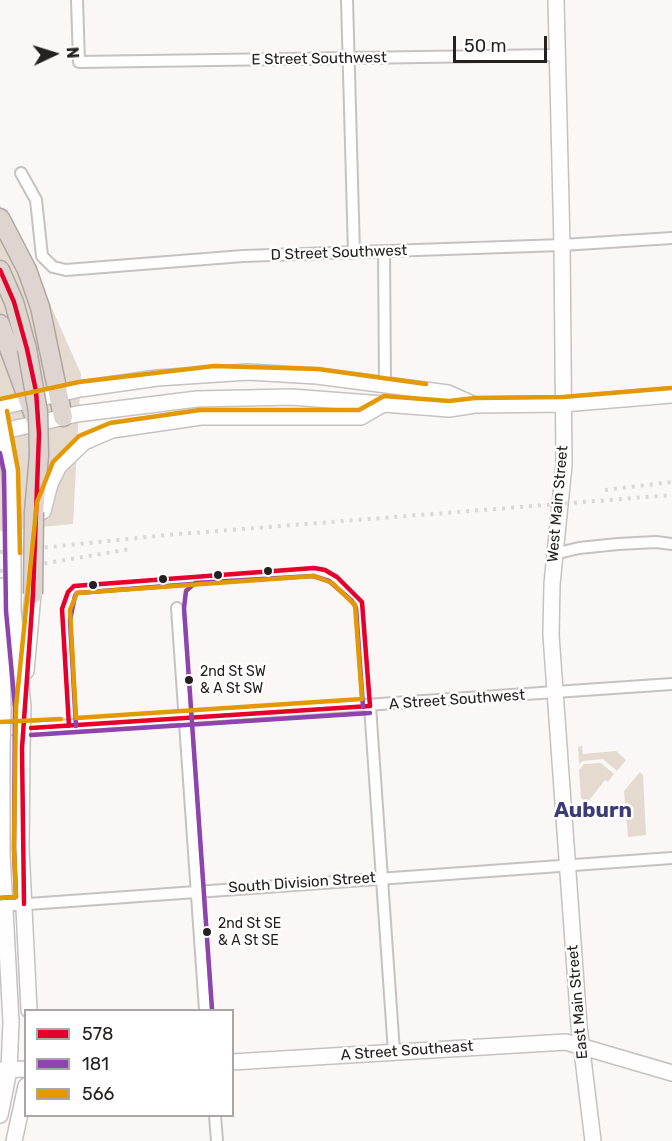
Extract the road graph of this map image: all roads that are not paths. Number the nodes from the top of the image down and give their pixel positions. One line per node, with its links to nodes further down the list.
1 (77, 0): 5 (street, E Street Southwest)
2 (347, 0): 5 (street)
3 (556, 0): 4 (main road, West Main Street)
4 (558, 55): 5 (street, E Street Southwest); 9 (main road, West Main Street)
5 (349, 58): 11 (street)
6 (21, 173): 11 (street, D Street Southwest)
7 (0, 218): 15 (highway)
8 (672, 238): 9 (street, D Street Southwest)
9 (562, 245): 10 (street, D Street Southwest); 19 (main road, West Main Street)
10 (384, 251): 11 (street, D Street Southwest); 14 (street)
11 (354, 253)
12 (0, 270): 25 (highway, bridge)
13 (0, 324): 17 (highway)
14 (385, 385): 15 (main road); 20 (main road)
15 (59, 394): 17 (main road); 22 (highway)
16 (672, 395): 19 (main road)
17 (27, 400): 21 (main road); 23 (highway)
18 (385, 404): 20 (main road); 22 (main road); 25 (main road)
19 (564, 404): 20 (main road); 27 (main road, West Main Street)
20 (475, 405)
21 (0, 410): 28 (main road, bridge)
22 (63, 417): 23 (main road)
23 (37, 422): 24 (main road)
24 (0, 432)
25 (38, 511): 29 (highway, bridge)
26 (672, 544): 27 (street)
27 (555, 554): 34 (main road, West Main Street)
28 (4, 587): 31 (main road); 32 (main road)
29 (33, 594): 36 (main road)
30 (177, 608): 37 (street)
31 (13, 610): 32 (main road); 36 (main road)
32 (3, 681): 44 (main road, bridge)
33 (672, 684): 34 (street, A Street Southwest)
34 (555, 693): 35 (street, A Street Southwest); 40 (main road, West Main Street)
35 (370, 706): 37 (street, A Street Southwest); 41 (street)
36 (23, 707): 43 (main road, bridge)
37 (185, 718): 38 (street, A Street Southwest); 42 (street)
38 (0, 730)
39 (672, 858): 40 (street, South Division Street)
40 (568, 863): 41 (street, South Division Street); 47 (main road, East Main Street)
41 (383, 877): 42 (street, South Division Street); 48 (street)
42 (197, 890): 43 (street, South Division Street); 46 (street)
43 (24, 904): 44 (street, South Division Street); 45 (main road)
44 (2, 906): 50 (main road)
45 (29, 1009)
46 (205, 1009)
47 (581, 1045): 48 (main road, A Street Southeast); 52 (main road, A Street Southeast); 60 (main road, East Main Street)
48 (394, 1052): 49 (main road, A Street Southeast)
49 (234, 1062)
50 (4, 1070): 51 (main road); 54 (main road)
51 (24, 1070)
52 (672, 1073)
53 (24, 1085): 54 (main road)
54 (3, 1086): 56 (main road)
55 (24, 1094): 58 (main road)
56 (0, 1115)
57 (215, 1117): 59 (street)
58 (14, 1141)
59 (217, 1141)
60 (593, 1141)

